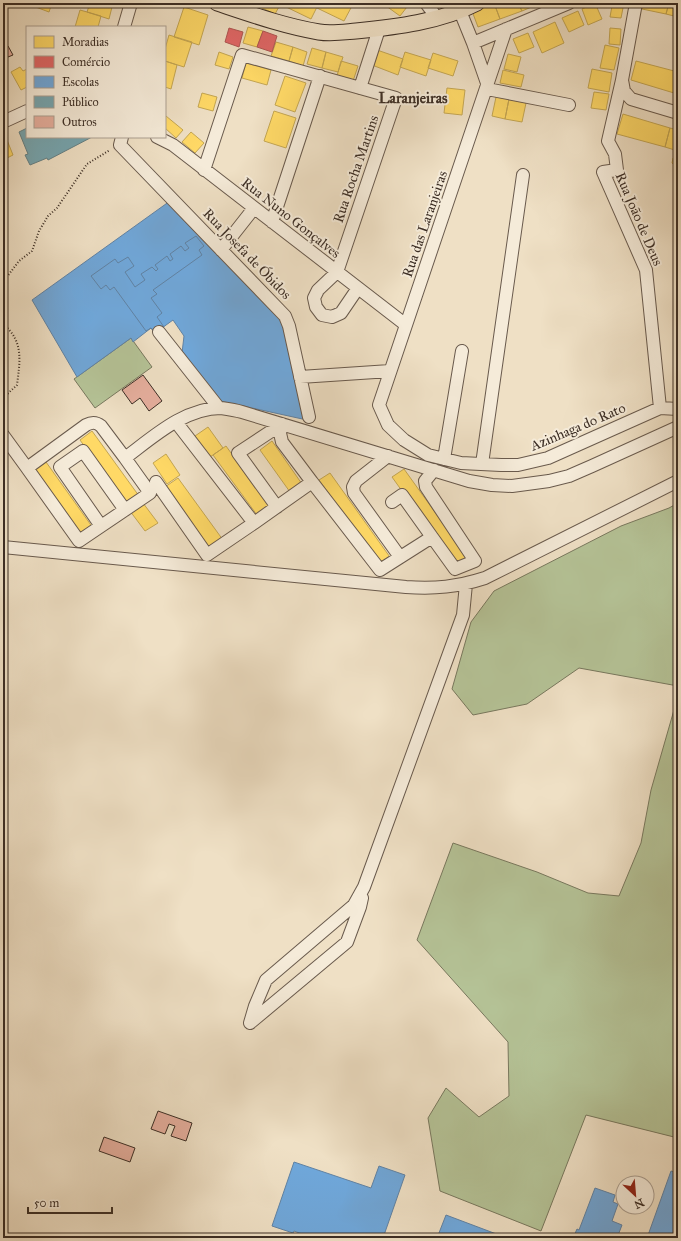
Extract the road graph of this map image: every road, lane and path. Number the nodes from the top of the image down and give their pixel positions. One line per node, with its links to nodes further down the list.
1 (131, 3): 9 (street)
2 (217, 3): 10 (main road)
3 (426, 3): 8 (street)
4 (477, 3): 7 (main road)
5 (570, 3): 11 (street)
6 (636, 3): 14 (street)
7 (460, 11): 8 (main road); 12 (street)
8 (437, 18): 10 (main road)
9 (124, 26)
10 (379, 29): 15 (street)
11 (506, 29): 12 (street); 16 (street, Rua das Laranjeiras)
12 (473, 43): 16 (street)
13 (320, 76): 15 (street); 23 (street); 26 (street)
14 (622, 80): 19 (street); 39 (street, Rua João de Deus)
15 (360, 88): 28 (street, Rua Rocha Martins)
16 (487, 88): 17 (street); 32 (street, Rua das Laranjeiras)
17 (569, 105)
18 (26, 111): 20 (street)
19 (678, 113)
20 (3, 122)
21 (159, 138): 23 (street, Rua Nuno Gonçalves)
22 (121, 141): 27 (street, Rua Josefa de Óbidos); 29 (path)
23 (204, 170): 25 (street, Rua Nuno Gonçalves)
24 (523, 175): 49 (street)
25 (254, 208): 26 (street, Rua Nuno Gonçalves); 27 (street)
26 (272, 222): 28 (street, Rua Nuno Gonçalves)
27 (221, 250): 36 (street, Rua Josefa de Óbidos)
28 (337, 272): 30 (street, Rua Nuno Gonçalves); 30 (street)
29 (3, 282)
30 (358, 288): 32 (street, Rua Nuno Gonçalves)
31 (3, 324): 37 (path)
32 (406, 325): 35 (street, Rua das Laranjeiras)
33 (159, 332): 38 (street)
34 (462, 351): 48 (street)
35 (390, 371): 36 (street); 48 (street, Azinhaga do Rato)
36 (300, 377): 41 (street, Rua Josefa de Óbidos)
37 (3, 398)
38 (220, 408): 42 (street); 43 (street)
39 (660, 408): 40 (street, Azinhaga do Rato); 49 (street, Azinhaga do Rato)
40 (678, 409)
41 (309, 417)
42 (176, 422): 47 (street); 58 (street)
43 (282, 424): 46 (street); 54 (street); 56 (street)
44 (678, 427): 51 (street)
45 (3, 435): 50 (street)
46 (388, 456): 51 (street); 62 (street)
47 (125, 458): 50 (street); 57 (street)
48 (444, 459): 49 (street, Azinhaga do Rato)
49 (482, 464)
50 (27, 468): 59 (street)
51 (434, 470): 60 (street)
52 (678, 481): 63 (street)
53 (156, 482): 58 (street)
54 (312, 482): 56 (street); 62 (street)
55 (392, 502): 60 (street)
56 (277, 507): 58 (street)
57 (126, 510): 59 (street); 59 (street)
58 (254, 524)
59 (101, 526)
60 (432, 537): 62 (street)
61 (3, 547): 63 (street)
62 (400, 557)
63 (466, 584): 64 (street)
64 (364, 887): 64 (street)

